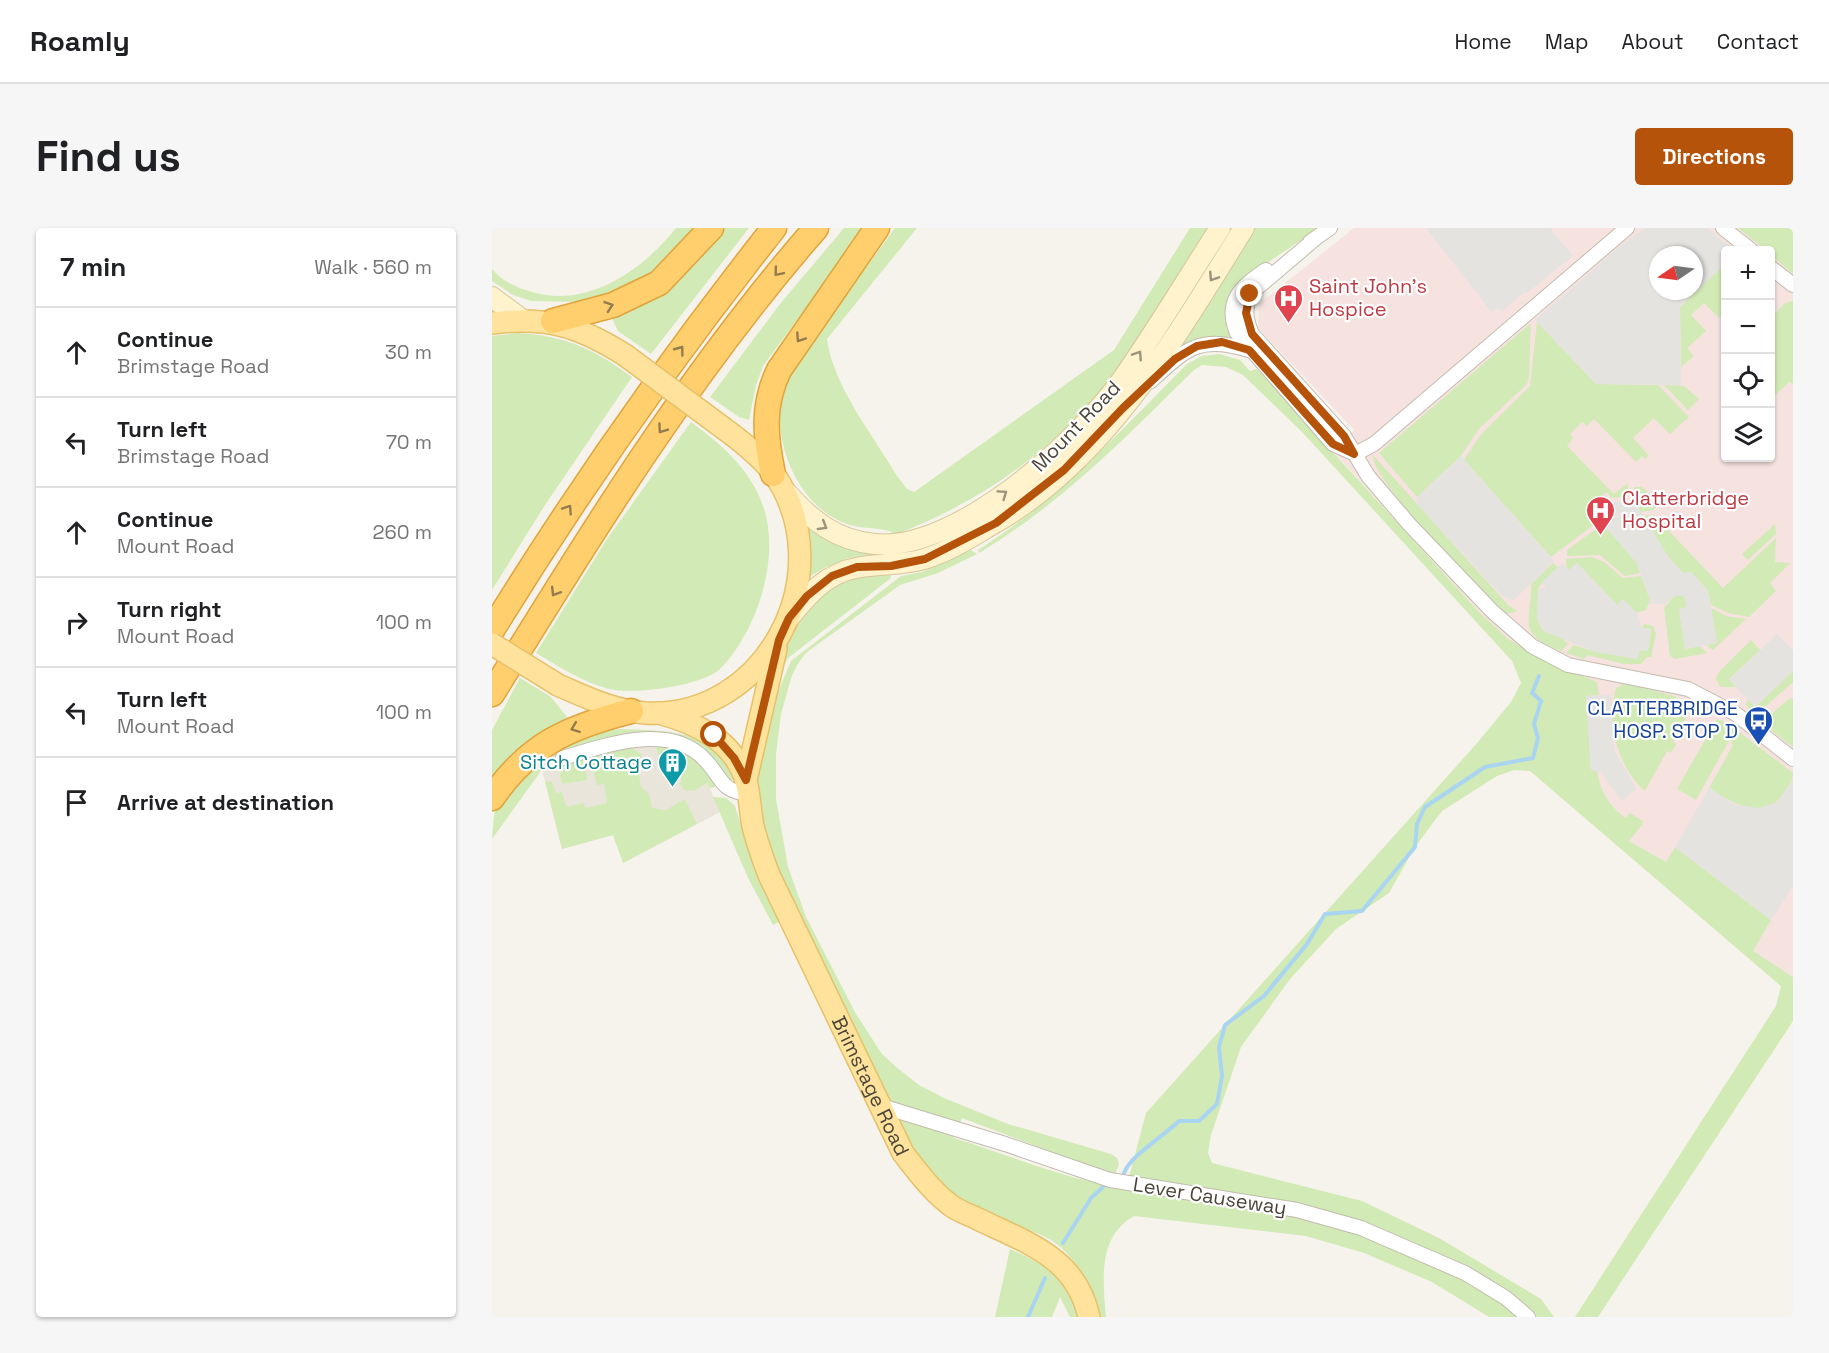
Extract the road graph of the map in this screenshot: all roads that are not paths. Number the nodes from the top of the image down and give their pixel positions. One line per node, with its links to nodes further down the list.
1 (711, 228): 16 (highway, one-way to 1)
2 (774, 228): 23 (highway, one-way to 2)
3 (816, 228): 26 (highway, one-way to 26)
4 (877, 228): 21 (highway, one-way to 21)
5 (1220, 228): 21 (main road, Mount Road, one-way to 5)
6 (1244, 228): 19 (main road, Mount Road, one-way to 19)
7 (1330, 228): 10 (street)
8 (1627, 228): 20 (street)
9 (1724, 228): 11 (street)
10 (1316, 238): 18 (street); 20 (street)
11 (1746, 246)
12 (1775, 271): 13 (street)
13 (1793, 285)
14 (492, 297): 15 (main road)
15 (523, 320): 16 (main road); 17 (main road)
16 (553, 321): 21 (main road, bridge)
17 (492, 322)
18 (1249, 350): 19 (street, Mount Road); 20 (street)
19 (1123, 408): 22 (main road, Mount Road)
20 (1354, 454): 30 (street)
21 (777, 480): 22 (main road)
22 (789, 618): 24 (main road)
23 (492, 630)
24 (779, 640): 28 (main road); 31 (main road, Brimstage Road)
25 (492, 644): 27 (main road, bridge)
26 (492, 694)
27 (631, 711): 28 (main road); 32 (highway, one-way to 32)
28 (659, 712): 31 (main road, Brimstage Road)
29 (563, 758): 31 (street)
30 (1793, 759)
31 (747, 787): 33 (main road, Brimstage Road)
32 (492, 798)
33 (878, 1105): 34 (main road, Brimstage Road); 35 (street, Lever Causeway)
34 (1089, 1317)
35 (1528, 1317)

